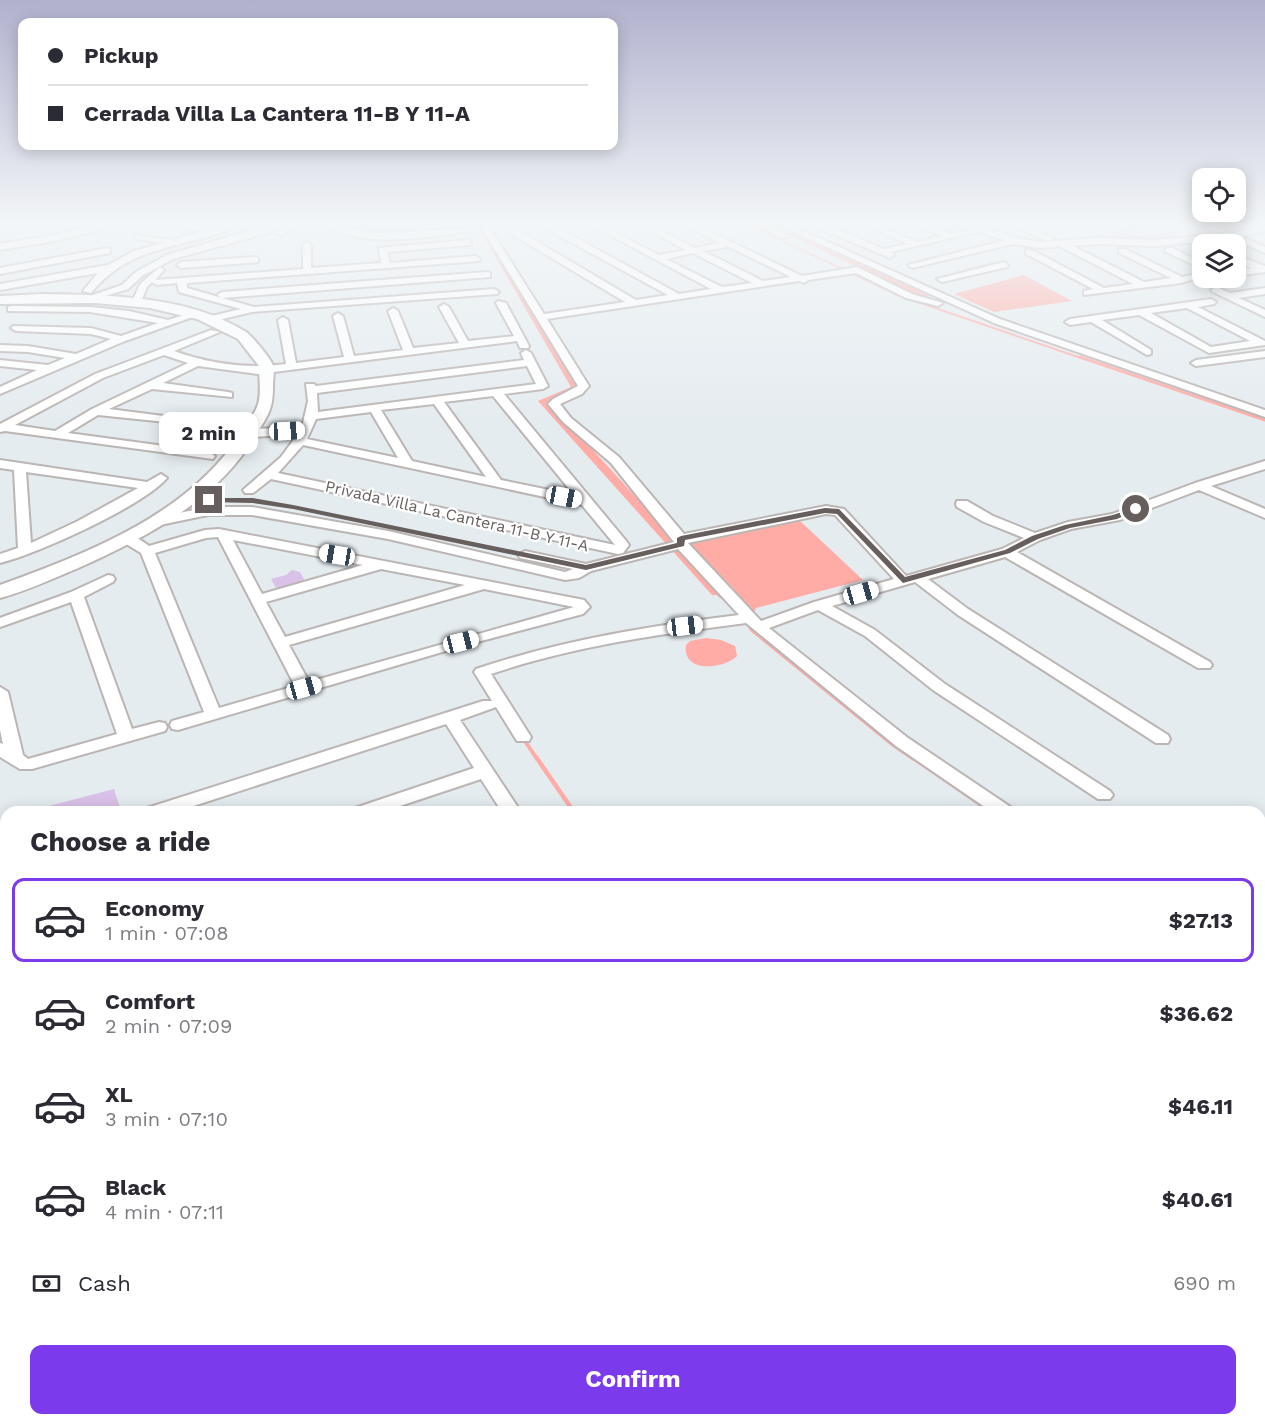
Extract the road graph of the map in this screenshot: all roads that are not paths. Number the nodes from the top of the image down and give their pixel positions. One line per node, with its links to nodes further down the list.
1 (46, 288): 19 (street)
2 (92, 288): 19 (street)
3 (112, 288): 19 (street)
4 (142, 288): 29 (street)
5 (182, 288): 24 (street)
6 (304, 288): 24 (street)
7 (348, 288): 31 (street)
8 (493, 288): 27 (street)
9 (523, 288): 44 (street)
10 (616, 288): 32 (street)
11 (666, 288): 26 (street)
12 (717, 288): 20 (street)
13 (739, 288): 20 (street)
14 (894, 288): 36 (street)
15 (924, 288): 36 (street)
16 (1098, 288): 21 (street)
17 (1120, 288): 21 (street)
18 (1216, 290): 25 (street)
19 (90, 291): 28 (street); 29 (street)
20 (722, 291): 26 (street)
21 (1103, 291): 23 (street)
22 (1265, 291): 25 (street)
23 (1087, 293)
24 (208, 296): 33 (street)
25 (1230, 296): 42 (street)
26 (678, 297): 32 (street)
27 (497, 298): 31 (street); 55 (street)
28 (0, 300)
29 (137, 302): 45 (street)
30 (1211, 302): 34 (street)
31 (350, 303): 39 (street)
32 (634, 303): 44 (street)
33 (238, 305): 39 (street); 45 (street)
34 (1188, 305): 41 (street); 59 (street)
35 (444, 307): 54 (street)
36 (966, 307): 49 (street)
37 (28, 308): 38 (street); 51 (street); 52 (street)
38 (10, 309)
39 (254, 310): 45 (street)
40 (393, 311): 57 (street)
41 (1141, 312): 47 (street); 59 (street)
42 (1265, 314)
43 (338, 316): 61 (street)
44 (541, 317): 101 (street)
45 (208, 318): 51 (street); 56 (street); 68 (street)
46 (1024, 318): 49 (street)
47 (1093, 319): 50 (street); 58 (street)
48 (283, 320): 66 (street)
49 (997, 321): 77 (street)
50 (1070, 322)
51 (168, 323): 53 (street)
52 (6, 339): 53 (street); 60 (street)
53 (121, 339): 60 (street)
54 (465, 345): 55 (street); 57 (street)
55 (525, 350): 72 (street, Privada Villa La Cantera 11-B Y 11-A); 80 (street)
56 (164, 351): 63 (street); 79 (street)
57 (409, 352): 61 (street)
58 (1147, 352)
59 (1251, 352): 64 (street)
60 (76, 357): 67 (street)
61 (350, 360): 66 (street)
62 (0, 363): 67 (street)
63 (197, 363): 68 (street); 70 (street)
64 (1196, 363)
65 (1265, 364): 69 (street)
66 (292, 368): 68 (street)
67 (48, 369): 71 (street)
68 (269, 370): 81 (street)
69 (1218, 371)
70 (149, 385): 73 (street); 76 (street)
71 (0, 391)
72 (496, 392): 74 (street, Privada Villa La Cantera 11-B Y 11-A); 93 (street, Privada Villa La Cantera 11-B Y 11-A)
73 (228, 395)
74 (437, 400): 75 (street, Privada Villa La Cantera 11-B Y 11-A); 89 (street)
75 (375, 408): 80 (street, Privada Villa La Cantera 11-B Y 11-A); 84 (street)
76 (96, 411): 78 (street); 82 (street)
77 (1265, 414)
78 (210, 425)
79 (1, 428): 82 (street)
80 (306, 428): 81 (street, Privada Villa La Cantera 11-B Y 11-A); 84 (street, Privada Villa La Cantera 11-B Y 11-A); 88 (street)
81 (262, 430): 92 (street)
82 (56, 435): 83 (street)
83 (209, 456)
84 (407, 463): 89 (street, Privada Villa La Cantera 11-B Y 11-A)
85 (0, 464): 87 (street)
86 (1265, 465): 90 (street)
87 (20, 467): 102 (street); 102 (street)
88 (271, 475): 91 (street); 93 (street, Privada Villa La Cantera 11-B Y 11-A)
89 (497, 483): 93 (street, Privada Villa La Cantera 11-B Y 11-A)
90 (1199, 486): 95 (street); 98 (street)
91 (249, 490)
92 (191, 496): 96 (street); 99 (street)
93 (587, 502)
94 (962, 504): 98 (street)
95 (1265, 514)
96 (155, 522): 99 (street); 100 (street)
97 (224, 534): 100 (street); 105 (street); 111 (street)
98 (1035, 537): 103 (street)
99 (427, 539): 101 (street)
100 (137, 540): 109 (street); 120 (street)
101 (681, 541): 107 (street); 113 (street)
102 (25, 551): 104 (street)
103 (1007, 552): 107 (street); 116 (street)
104 (0, 560)
105 (383, 563): 108 (street); 111 (street)
106 (108, 579): 110 (street)
107 (911, 579): 112 (street); 126 (street)
108 (482, 584): 115 (street); 117 (street)
109 (0, 592)
110 (76, 595): 114 (street); 124 (street)
111 (258, 600): 115 (street)
112 (819, 605): 113 (street); 130 (street)
113 (754, 622): 125 (street); 134 (street)
114 (0, 623)
115 (280, 643): 117 (street)
116 (1204, 665)
117 (304, 688): 120 (street)
118 (0, 692): 128 (street)
119 (489, 705): 121 (street)
120 (213, 714): 122 (street)
121 (450, 718): 129 (street); 131 (street)
122 (178, 724)
123 (159, 727): 124 (street)
124 (126, 736): 128 (street)
125 (523, 737)
126 (1162, 739)
127 (0, 749): 128 (street)
128 (15, 759)
129 (485, 771): 132 (street); 133 (street)
130 (1104, 795)
131 (172, 806)
132 (379, 806)
133 (508, 806)
134 (997, 806)

